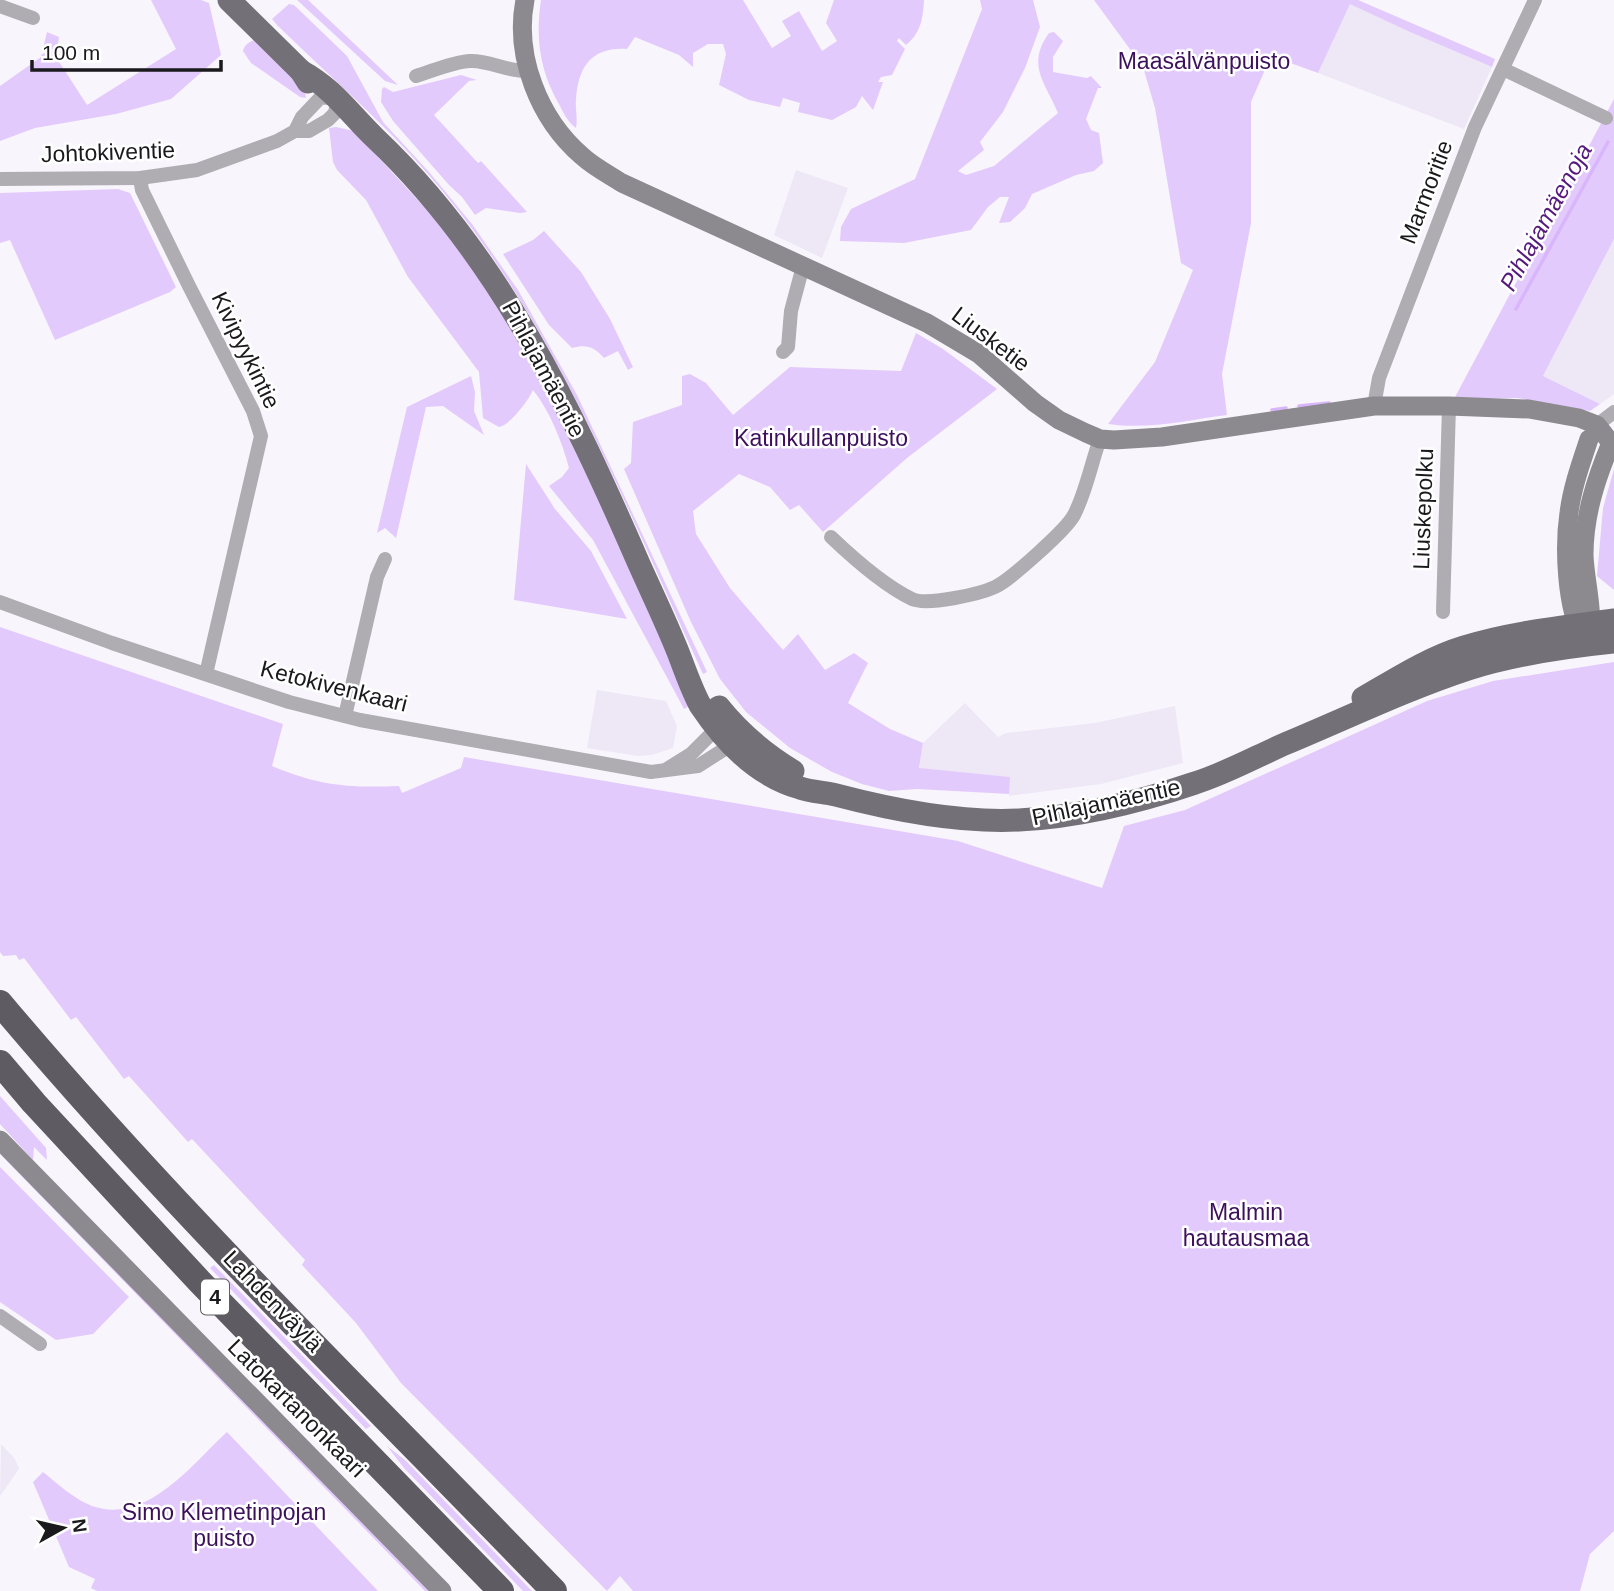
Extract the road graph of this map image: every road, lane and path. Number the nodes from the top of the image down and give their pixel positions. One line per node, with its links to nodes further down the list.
1 (229, 0): 9 (main road, Pihlajamäentie)
2 (525, 0): 7 (street, Liusketie)
3 (1535, 0): 6 (street, Marmoritie)
4 (0, 6): 5 (street)
5 (33, 18)
6 (1503, 69): 10 (street); 16 (street, Marmoritie)
7 (529, 71): 8 (street); 14 (street, Liusketie)
8 (416, 76)
9 (331, 102): 11 (street, Johtokiventie); 11 (street, Johtokiventie); 30 (main road, Pihlajamäentie)
10 (1606, 118)
11 (295, 131): 12 (street, Johtokiventie)
12 (139, 178): 13 (street, Johtokiventie); 28 (street, Kivipyykintie)
13 (0, 179)
14 (803, 267): 15 (street); 20 (street, Liusketie)
15 (783, 352)
16 (1374, 406): 17 (street, Liusketie); 20 (street, Liusketie)
17 (1449, 407): 19 (street, Liusketie); 24 (street, Liuskepolku)
18 (1614, 412): 19 (street)
19 (1603, 435): 26 (street)
20 (1100, 439): 21 (street)
21 (831, 537)
22 (385, 559): 29 (street)
23 (0, 602): 28 (street, Ketokivenkaari)
24 (1443, 612)
25 (1614, 620): 26 (main road, Pihlajamäentie)
26 (1585, 631): 27 (main road, Pihlajamäentie); 30 (main road, Pihlajamäentie)
27 (1614, 642)
28 (206, 674): 29 (street, Ketokivenkaari)
29 (345, 716): 31 (street, Ketokivenkaari)
30 (727, 733): 31 (street); 31 (street, Ketokivenkaari)
31 (667, 769)
32 (0, 1003): 39 (highway, Lahdenväylä / 4)
33 (0, 1063): 38 (highway, Lahdenväylä / 4)
34 (0, 1140): 37 (street, Latokartanonkaari)
35 (0, 1316): 36 (street)
36 (40, 1344)
37 (442, 1591)
38 (501, 1591)
39 (554, 1591)

